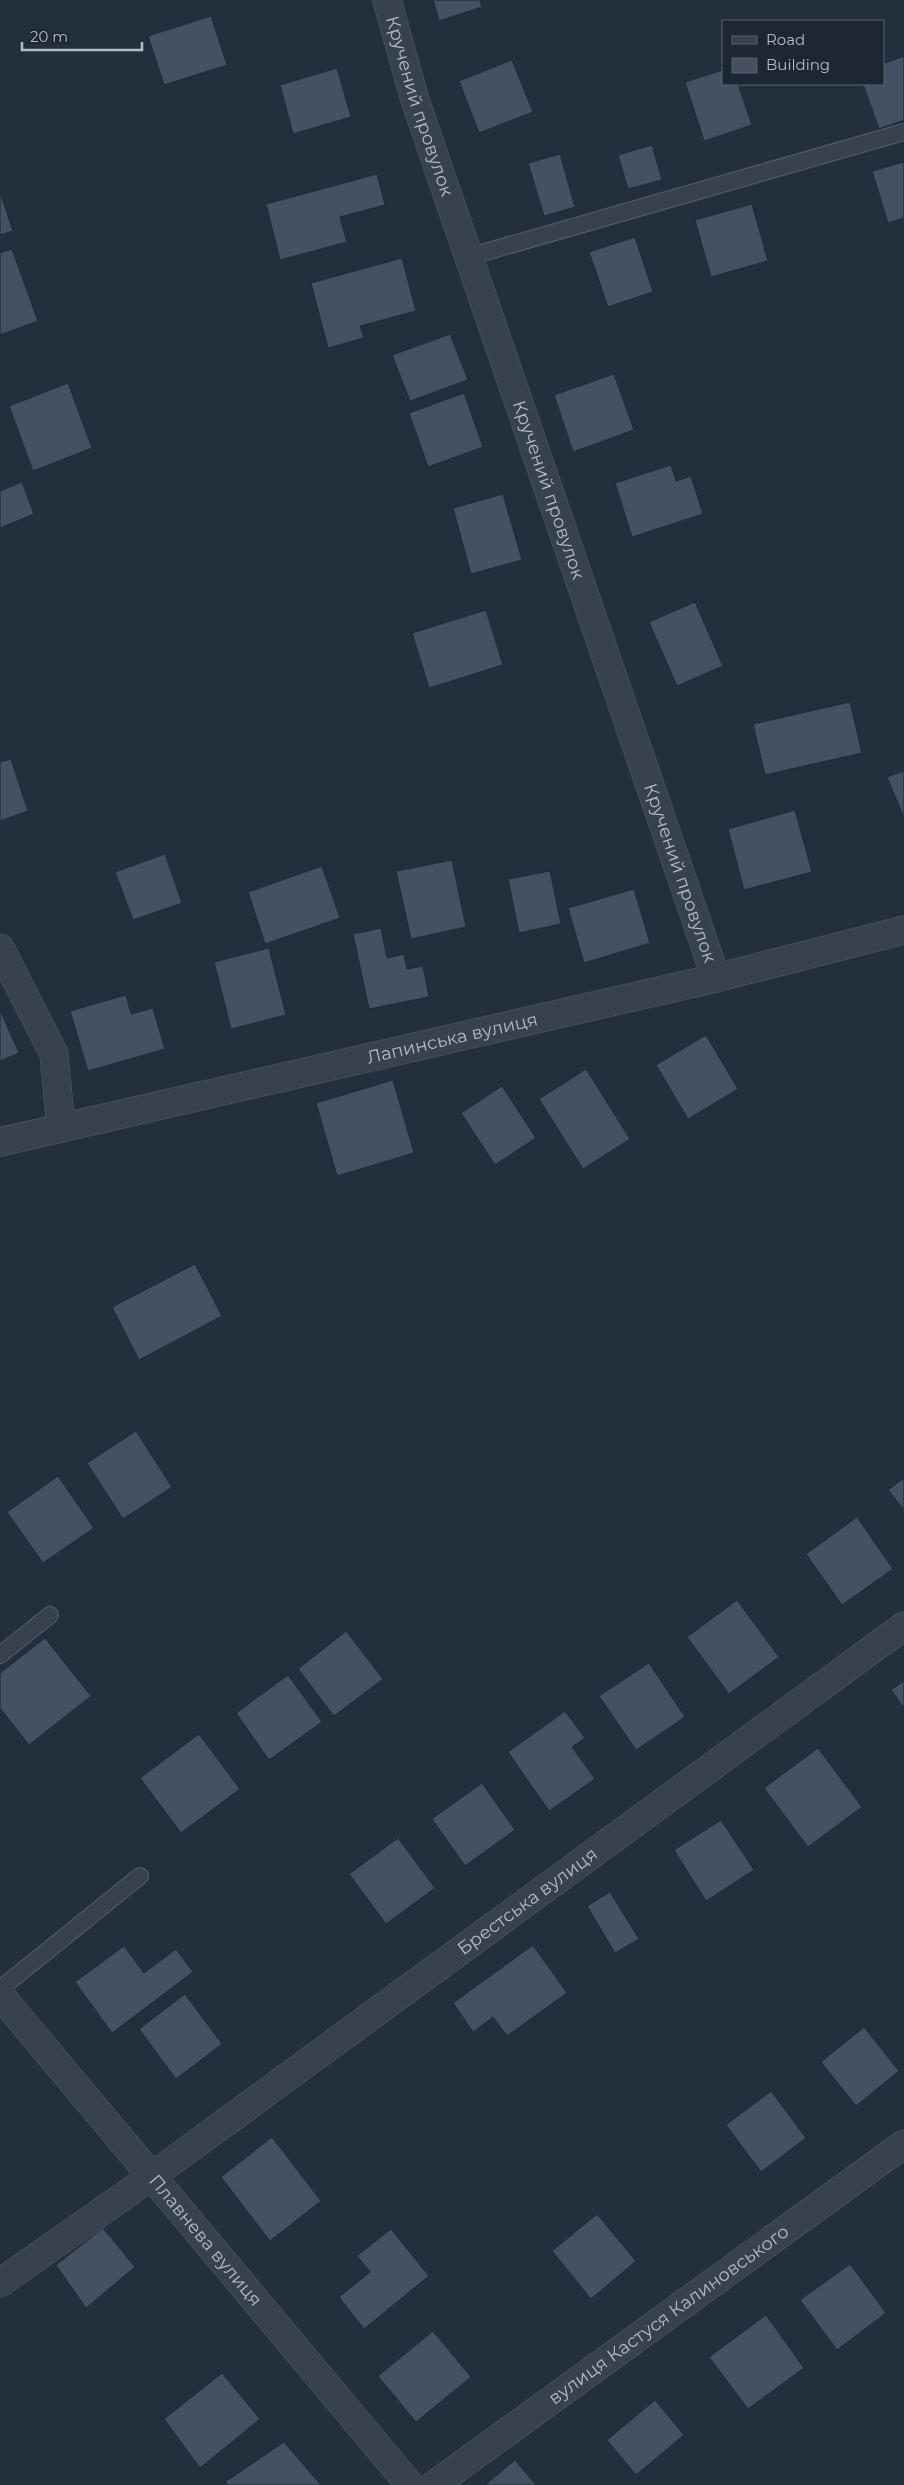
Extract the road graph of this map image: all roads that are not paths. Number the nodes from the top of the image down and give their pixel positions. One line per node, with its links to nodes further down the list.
1 (388, 0): 3 (street, Кручений провулок)
2 (904, 132): 3 (lane)
3 (468, 257): 6 (street, Кручений провулок)
4 (904, 930): 6 (street, Лапинська вулиця)
5 (0, 948): 7 (street)
6 (716, 978): 7 (street, Лапинська вулиця)
7 (62, 1128): 8 (street, Лапинська вулиця)
8 (0, 1142)
9 (50, 1615): 11 (lane)
10 (904, 1626): 16 (street, Брестська вулиця)
11 (0, 1655)
12 (140, 1876): 13 (lane)
13 (0, 1989)
14 (0, 1995): 16 (street, Плавнева вулиця)
15 (904, 2144): 19 (street, вулиця Кастуся Калиновського)
16 (152, 2176): 17 (street, Брестська вулиця); 18 (street, Плавнева вулиця)
17 (0, 2284)
18 (410, 2485)
19 (434, 2485)

